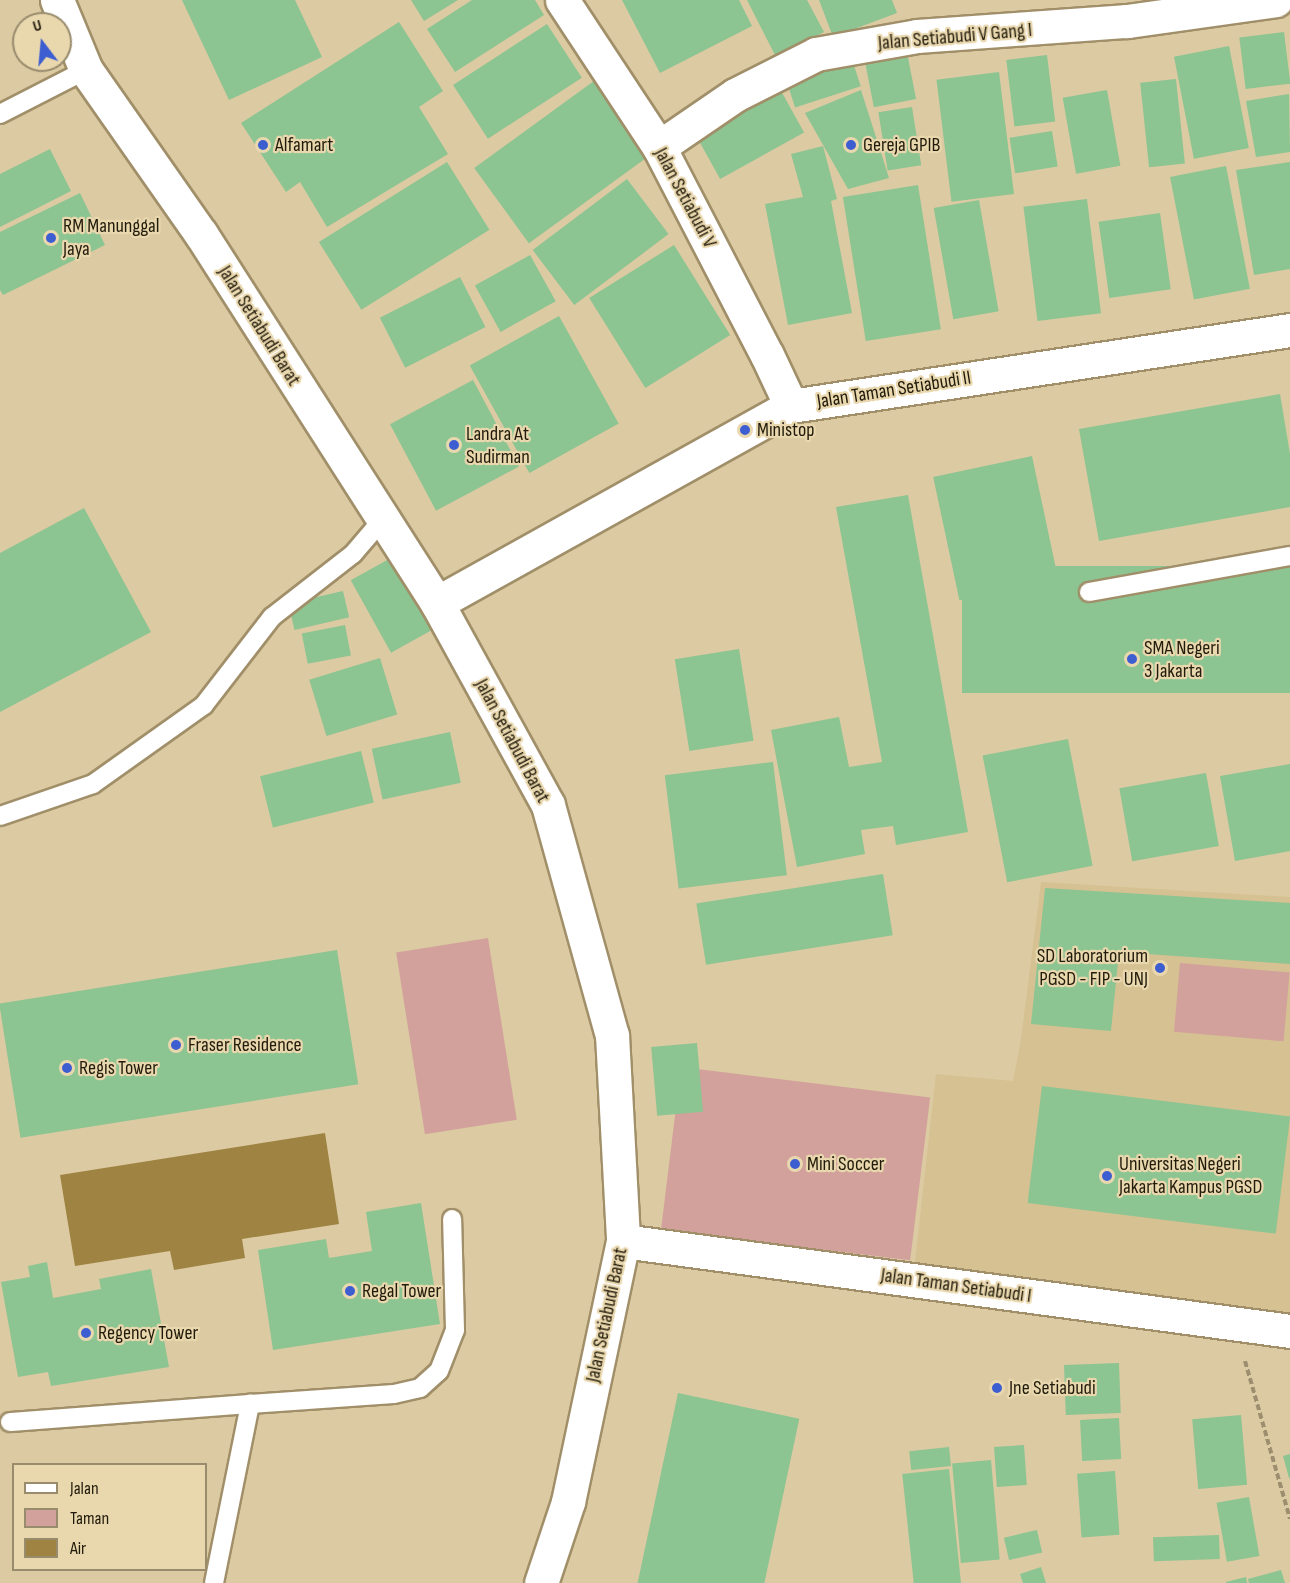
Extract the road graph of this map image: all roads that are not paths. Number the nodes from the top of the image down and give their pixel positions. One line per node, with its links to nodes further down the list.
1 (57, 0): 4 (street, Jalan Setiabudi Barat)
2 (562, 0): 6 (street, Jalan Setiabudi V)
3 (1276, 0): 6 (street, Jalan Setiabudi V Gang I)
4 (86, 70): 5 (lane); 9 (street, Jalan Setiabudi Barat)
5 (0, 114)
6 (659, 147): 8 (street, Jalan Setiabudi V)
7 (1290, 330): 8 (street, Jalan Taman Setiabudi II)
8 (791, 406): 12 (street, Jalan Taman Setiabudi II)
9 (382, 520): 12 (street, Jalan Setiabudi Barat); 13 (lane)
10 (1290, 556): 11 (lane)
11 (1089, 592)
12 (437, 603): 15 (street, Jalan Setiabudi Barat)
13 (0, 816)
14 (452, 1219): 17 (lane)
15 (623, 1241): 16 (street, Jalan Taman Setiabudi I); 20 (street, Jalan Setiabudi Barat)
16 (1290, 1331)
17 (250, 1404): 18 (lane); 19 (lane)
18 (10, 1422)
19 (214, 1583)
20 (541, 1583)

